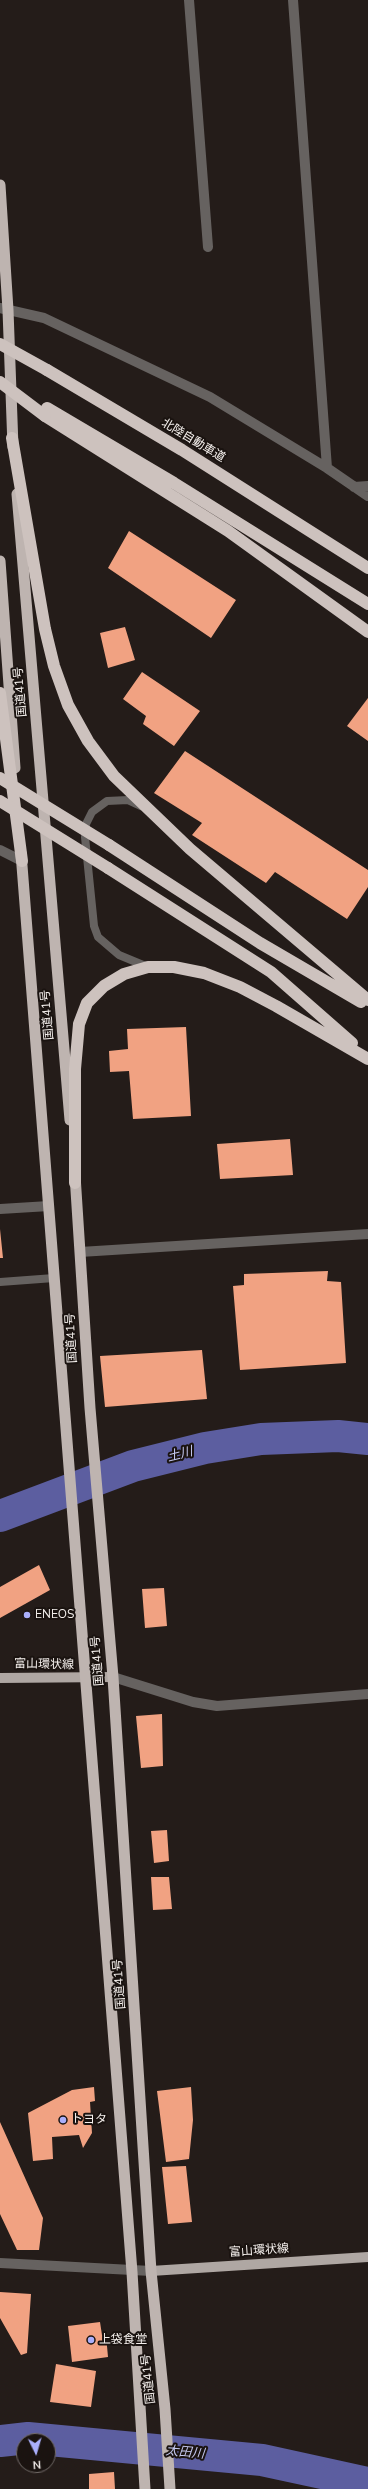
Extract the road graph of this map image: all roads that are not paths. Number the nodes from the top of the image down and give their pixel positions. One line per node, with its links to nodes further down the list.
1 (189, 0): 4 (street)
2 (293, 0): 10 (street)
3 (0, 185): 5 (highway, 国道41号)
4 (208, 247)
5 (4, 309): 9 (highway, 国道41号); 10 (street)
6 (0, 344): 15 (highway, 北陸自動車道, bridge)
7 (0, 382): 8 (highway, bridge)
8 (46, 412): 16 (highway); 17 (highway)
9 (12, 438): 21 (highway); 28 (highway, 国道41号)
10 (327, 468): 12 (street)
11 (368, 486): 12 (street)
12 (354, 487): 13 (street)
13 (368, 496)
14 (0, 562): 23 (highway, 国道41号)
15 (368, 568)
16 (368, 604)
17 (368, 632)
18 (0, 694): 23 (highway)
19 (0, 778): 26 (highway, bridge)
20 (0, 801): 27 (highway, bridge)
21 (148, 810): 24 (lane); 25 (highway)
22 (0, 850): 23 (street)
23 (22, 862): 29 (highway, 国道41号)
24 (148, 967): 27 (highway); 28 (highway)
25 (368, 1000)
26 (368, 1006)
27 (368, 1058)
28 (75, 1183): 32 (highway, 国道41号)
29 (49, 1206): 30 (street); 33 (highway, 国道41号)
30 (0, 1209)
31 (368, 1234): 32 (street)
32 (80, 1252): 35 (highway, 国道41号)
33 (54, 1278): 34 (lane); 37 (highway, 国道41号)
34 (0, 1282)
35 (112, 1677): 37 (main road, 富山環状線); 38 (street); 41 (highway, 国道41号)
36 (0, 1678): 37 (main road, 富山環状線)
37 (86, 1679): 42 (highway, 国道41号)
38 (368, 1694)
39 (368, 2257): 41 (main road, 富山環状線)
40 (0, 2263): 42 (street)
41 (151, 2271): 42 (street); 43 (highway, 国道41号)
42 (132, 2272): 44 (highway, 国道41号)
43 (169, 2485)
44 (145, 2486)

